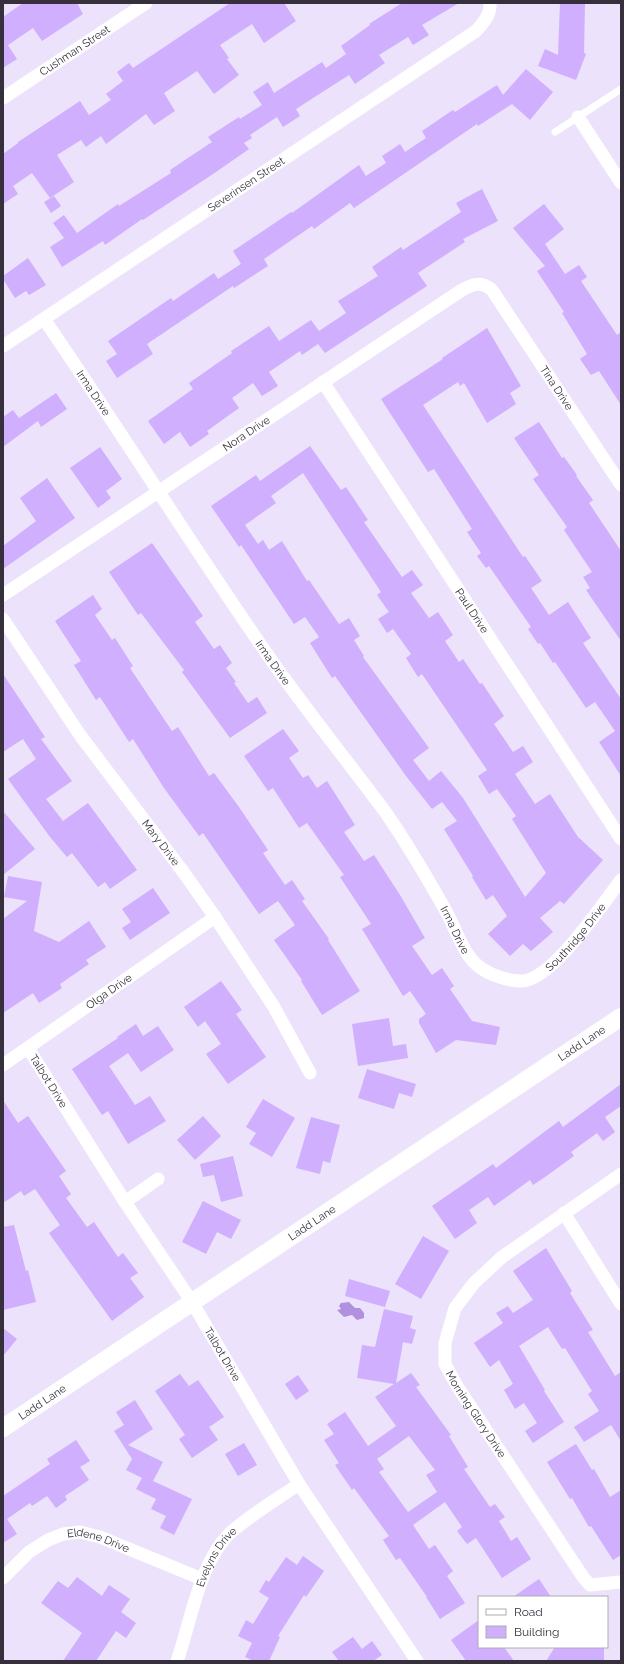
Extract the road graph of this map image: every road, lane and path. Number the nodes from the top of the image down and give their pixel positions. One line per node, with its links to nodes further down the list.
1 (146, 3): 4 (street, Cushman Street)
2 (490, 3): 9 (street, Severinsen Street)
3 (621, 89): 5 (lane)
4 (3, 98)
5 (578, 116): 6 (lane); 7 (street)
6 (555, 132)
7 (621, 183)
8 (492, 290): 11 (street, Nora Drive); 12 (street, Tina Drive)
9 (44, 319): 10 (street, Severinsen Street); 13 (street, Irma Drive)
10 (3, 346)
11 (323, 382): 13 (street, Nora Drive); 16 (street, Paul Drive)
12 (621, 485)
13 (158, 491): 14 (street, Nora Drive); 19 (street, Irma Drive)
14 (3, 595)
15 (3, 619): 18 (street, Mary Drive)
16 (621, 839)
17 (621, 880): 19 (street, Southridge Drive)
18 (215, 917): 21 (street, Olga Drive); 23 (street, Mary Drive)
19 (521, 981)
20 (621, 1017): 28 (street, Ladd Lane)
21 (28, 1048): 22 (street, Olga Drive); 26 (street, Talbot Drive)
22 (3, 1065)
23 (310, 1073)
24 (621, 1174): 27 (street, Morning Glory Drive)
25 (158, 1179): 26 (street)
26 (125, 1202): 28 (street, Talbot Drive)
27 (564, 1213): 29 (street); 34 (street, Morning Glory Drive)
28 (192, 1302): 30 (street, Ladd Lane); 31 (street, Talbot Drive)
29 (621, 1304)
30 (3, 1428)
31 (299, 1484): 33 (street, Evelyns Drive); 36 (street, Talbot Drive)
32 (3, 1578): 33 (street, Eldene Drive)
33 (202, 1579): 35 (street, Evelyns Drive)
34 (621, 1582)
35 (177, 1661)
36 (417, 1661)

